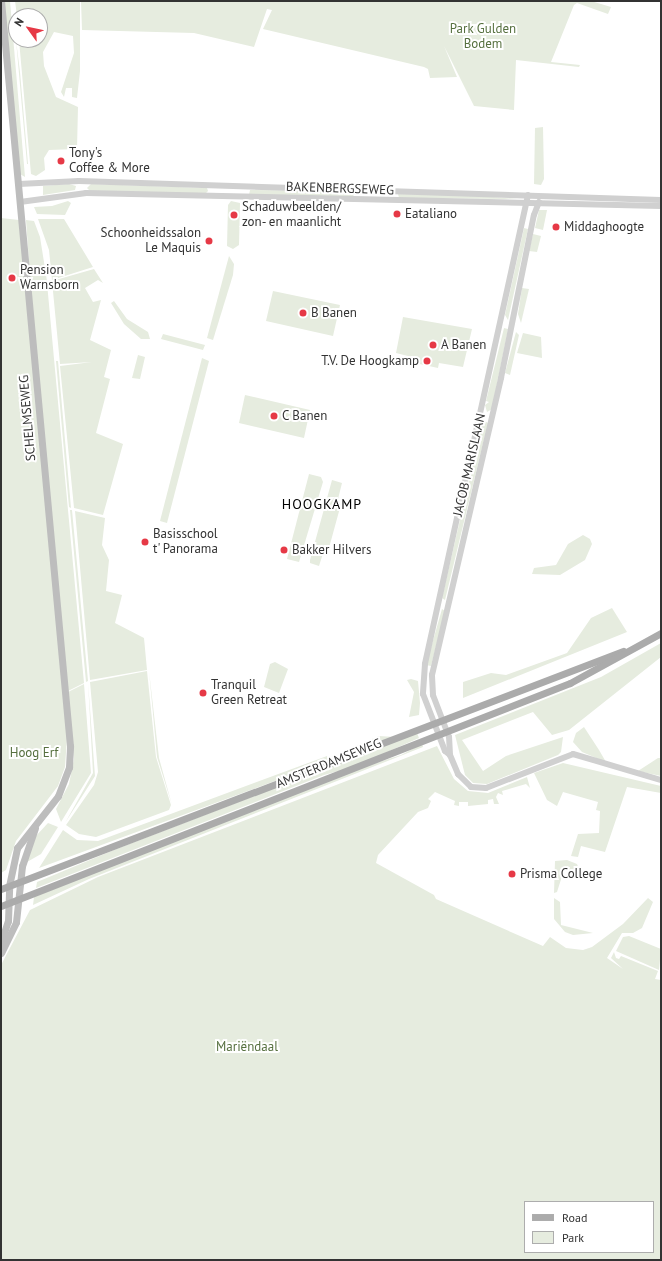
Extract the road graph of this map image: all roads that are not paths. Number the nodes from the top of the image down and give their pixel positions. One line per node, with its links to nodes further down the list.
1 (1, 1): 2 (main road, SCHELMSEWEG)
2 (19, 184): 3 (street, BAKENBERGSEWEG); 6 (main road, SCHELMSEWEG)
3 (528, 195): 4 (street, BAKENBERGSEWEG); 7 (street, JACOB MARISLAAN)
4 (544, 196): 5 (street, BAKENBERGSEWEG); 8 (street, JACOB MARISLAAN)
5 (661, 200)
6 (20, 202): 7 (street, BAKENBERGSEWEG); 18 (main road, SCHELMSEWEG)
7 (527, 203): 8 (street, BAKENBERGSEWEG); 13 (street, JACOB MARISLAAN)
8 (537, 204): 9 (street, BAKENBERGSEWEG); 12 (street, JACOB MARISLAAN)
9 (661, 206)
10 (661, 629): 12 (main road, AMSTERDAMSEWEG)
11 (661, 633): 14 (main road, AMSTERDAMSEWEG)
12 (443, 722): 13 (main road, AMSTERDAMSEWEG); 14 (street, JACOB MARISLAAN)
13 (434, 725): 15 (street, JACOB MARISLAAN); 19 (main road, AMSTERDAMSEWEG)
14 (447, 731): 15 (main road, AMSTERDAMSEWEG); 16 (street, JACOB MARISLAAN)
15 (438, 734): 16 (street, JACOB MARISLAAN); 22 (main road, AMSTERDAMSEWEG)
16 (450, 755): 17 (street)
17 (661, 780)
18 (36, 824): 19 (main road, SCHELMSEWEG); 20 (main road, SCHELMSEWEG)
19 (20, 882): 20 (main road, AMSTERDAMSEWEG); 22 (main road, SCHELMSEWEG)
20 (9, 886): 21 (main road, AMSTERDAMSEWEG); 23 (main road, SCHELMSEWEG)
21 (1, 889)
22 (18, 899): 23 (main road, AMSTERDAMSEWEG); 26 (main road, SCHELMSEWEG)
23 (8, 903): 24 (main road, AMSTERDAMSEWEG); 25 (main road, SCHELMSEWEG)
24 (1, 906)
25 (1, 942)
26 (1, 953)

